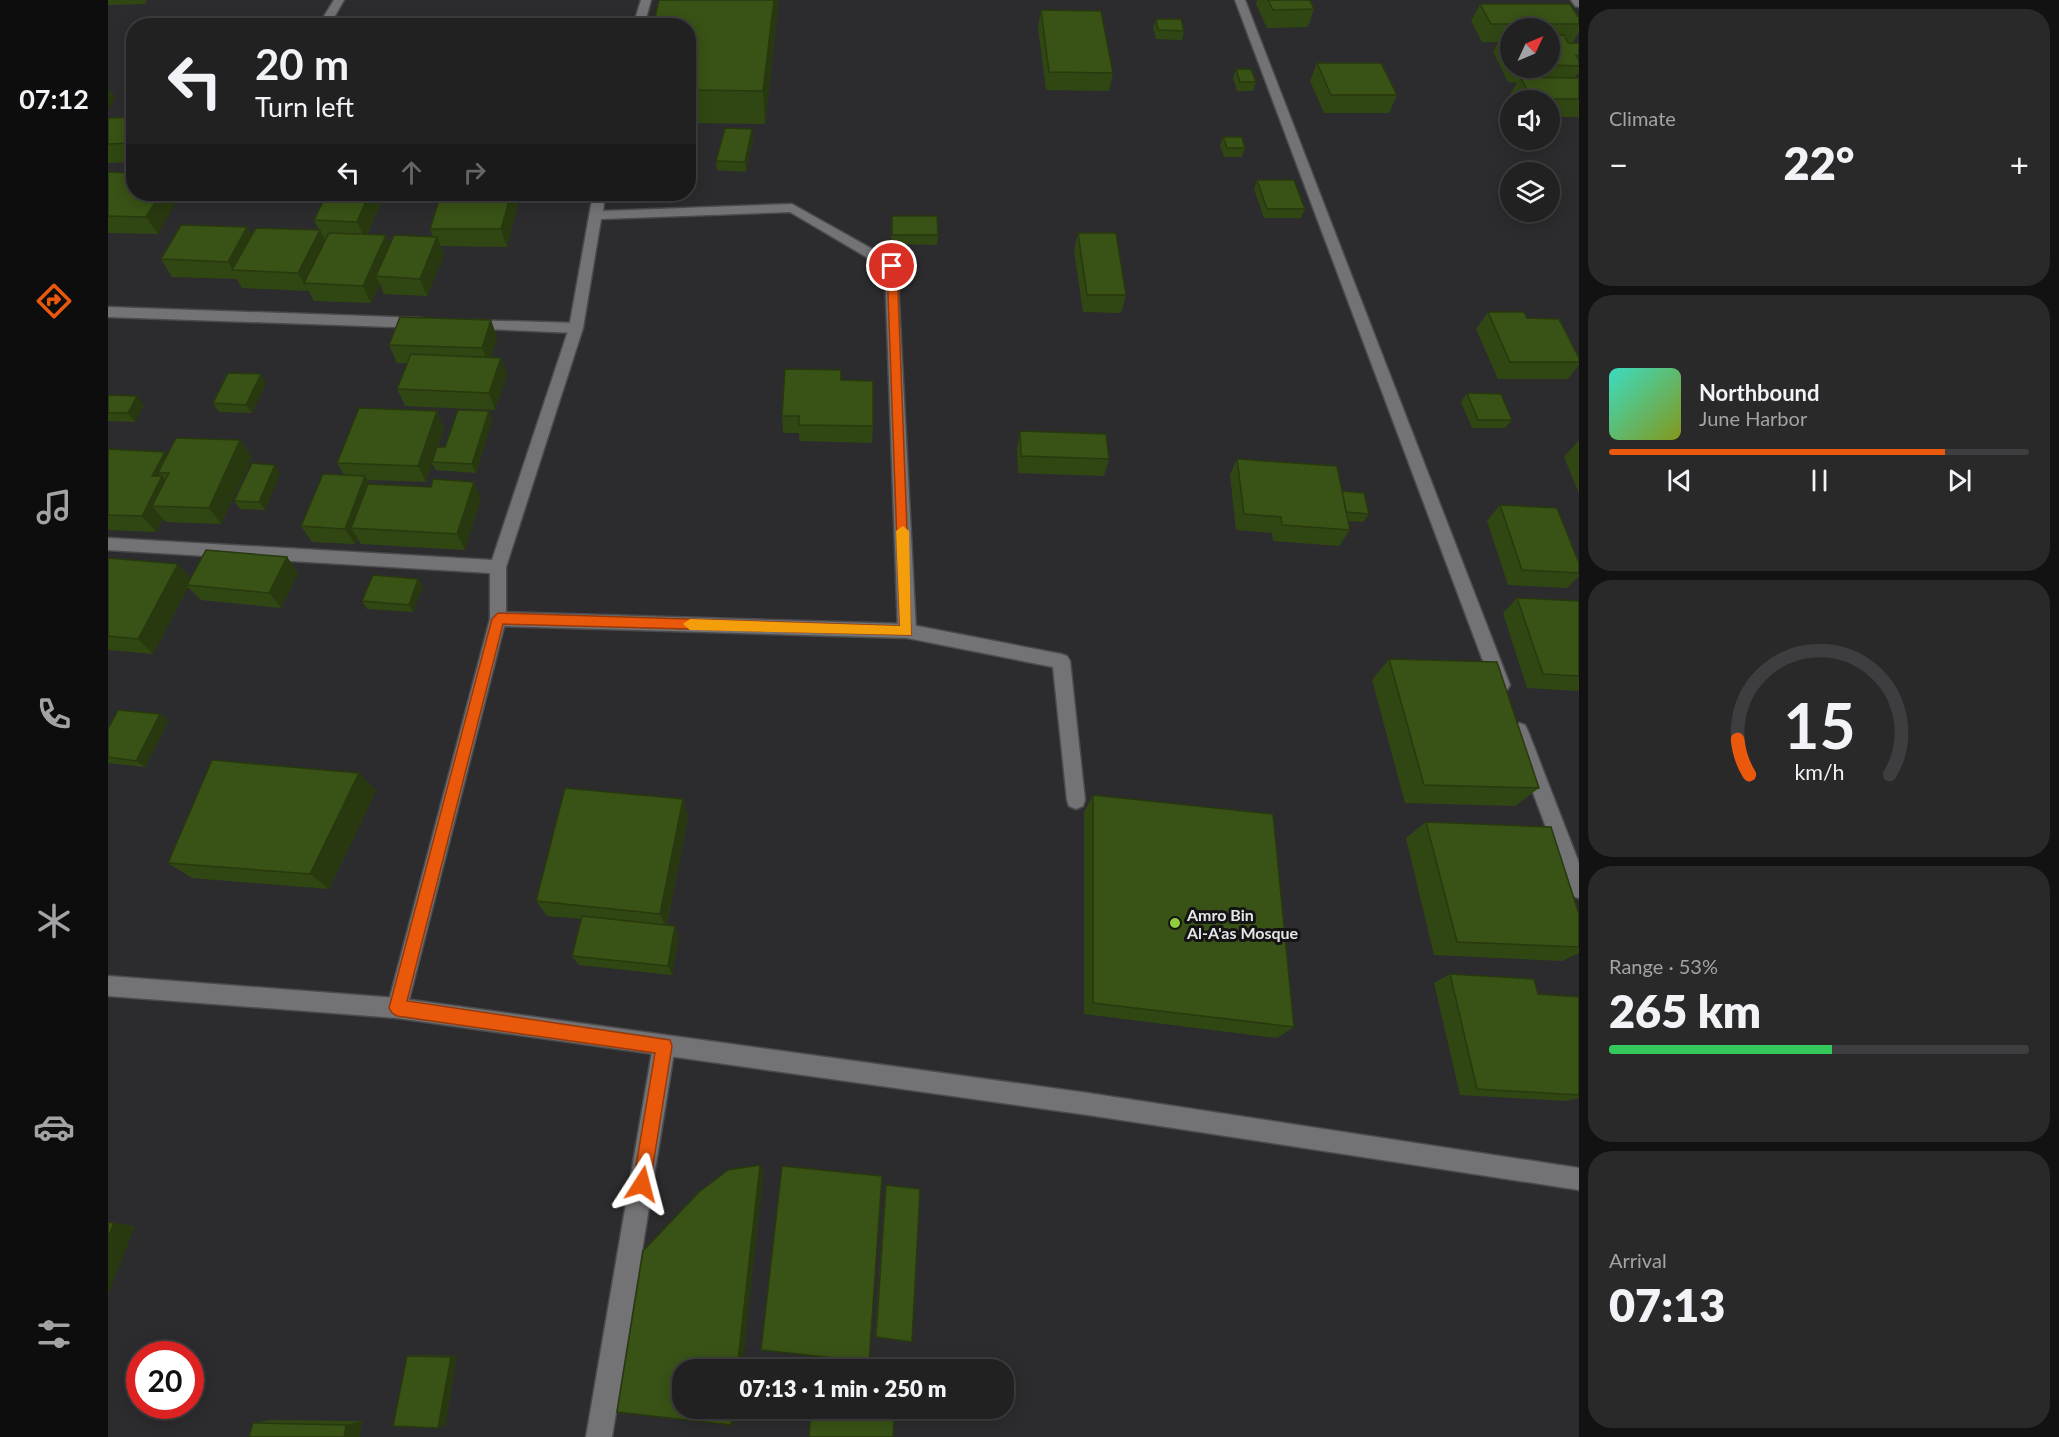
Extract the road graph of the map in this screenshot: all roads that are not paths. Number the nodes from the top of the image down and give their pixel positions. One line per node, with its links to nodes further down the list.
1 (339, 0): 6 (street)
2 (646, 0): 7 (street)
3 (1240, 0): 19 (street)
4 (1576, 0): 5 (street)
5 (1579, 4)
6 (328, 18)
7 (640, 18)
8 (597, 201): 9 (street)
9 (596, 215): 13 (street); 17 (street)
10 (108, 312): 11 (street)
11 (436, 323)
12 (459, 324): 13 (street)
13 (576, 328): 15 (street)
14 (108, 544): 15 (street)
15 (498, 567): 16 (street)
16 (498, 619): 17 (street); 21 (street)
17 (907, 631): 18 (street)
18 (1076, 800)
19 (1579, 889)
20 (108, 986): 21 (street)
21 (397, 1008): 22 (street)
22 (664, 1046): 23 (street); 24 (street)
23 (1579, 1179)
24 (600, 1437)

